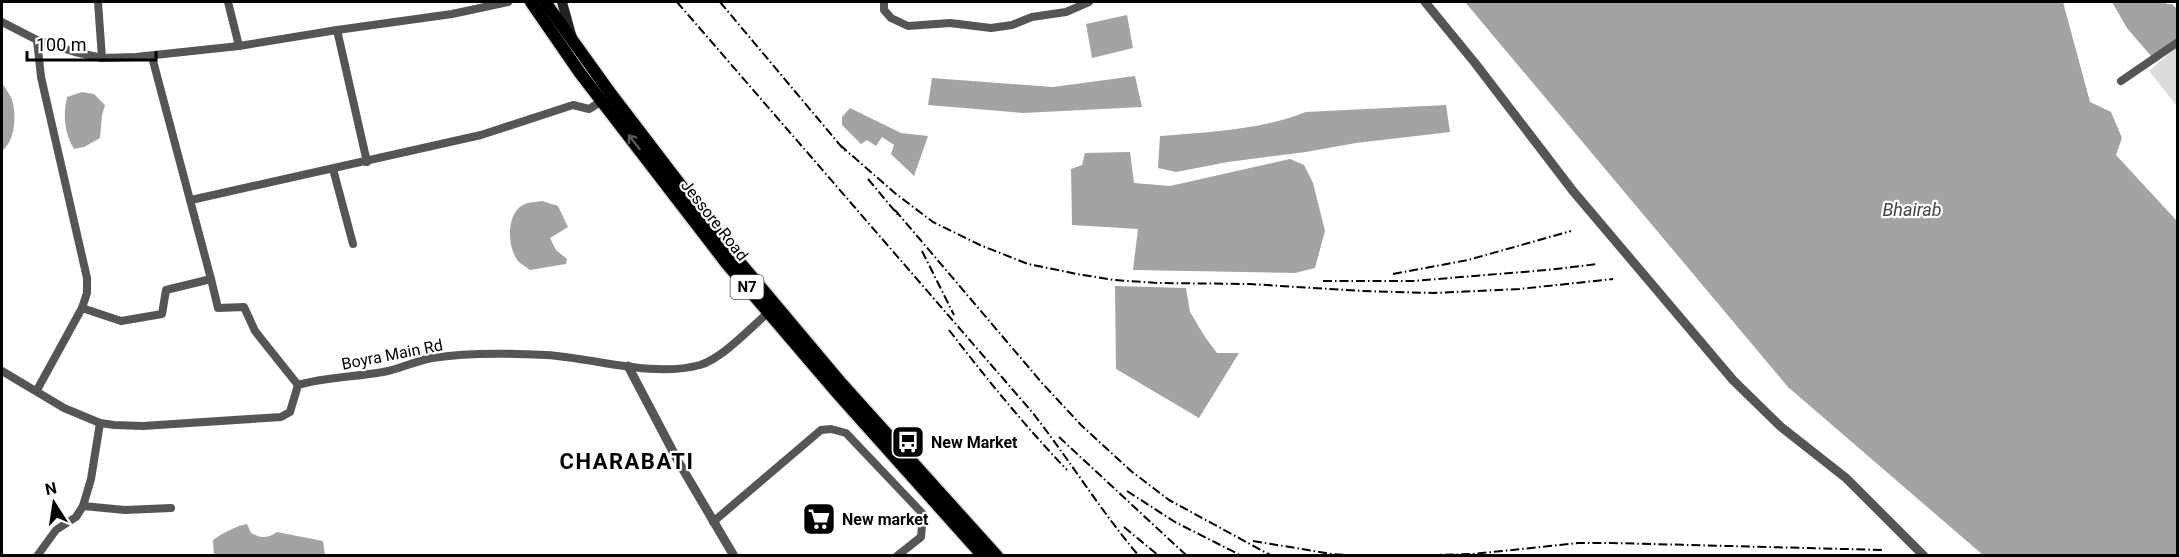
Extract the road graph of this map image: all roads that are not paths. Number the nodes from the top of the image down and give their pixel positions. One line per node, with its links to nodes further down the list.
1 (98, 2): 17 (street)
2 (228, 2): 15 (street)
3 (508, 2): 11 (street)
4 (531, 2): 18 (highway, Jessore Road / N7)
5 (545, 2): 13 (highway, Jessore Road / N7)
6 (562, 2): 13 (main road)
7 (884, 2): 8 (street)
8 (1089, 2)
9 (1425, 2): 43 (street)
10 (2, 22): 12 (street)
11 (337, 30): 15 (street); 21 (street)
12 (37, 40): 17 (street); 26 (street)
13 (573, 41): 18 (main road); 42 (highway, Jessore Road / N7)
14 (2178, 42): 19 (street)
15 (239, 46): 16 (street)
16 (152, 57): 17 (street); 23 (street)
17 (102, 58)
18 (580, 73): 20 (highway, Jessore Road / N7)
19 (2121, 81)
20 (602, 101): 21 (street); 27 (highway, Jessore Road / N7, one-way to 20)
21 (367, 162): 22 (street)
22 (333, 169): 23 (street); 24 (street)
23 (191, 200): 25 (street)
24 (353, 244)
25 (211, 279): 26 (street); 30 (street)
26 (82, 308): 31 (street)
27 (769, 312): 28 (street, Boyra Main Rd); 33 (highway, Jessore Road / N7)
28 (628, 366): 30 (street, Boyra Main Rd); 37 (street)
29 (2, 371): 31 (street)
30 (298, 385): 32 (street)
31 (36, 390): 32 (street)
32 (100, 423): 34 (street)
33 (938, 505): 36 (street); 41 (highway, Jessore Road / N7)
34 (83, 506): 35 (street); 38 (street)
35 (171, 507)
36 (923, 514): 37 (street); 40 (street)
37 (712, 522): 39 (street)
38 (37, 555)
39 (734, 555)
40 (897, 555)
41 (983, 555)
42 (997, 555)
43 (1924, 555)

